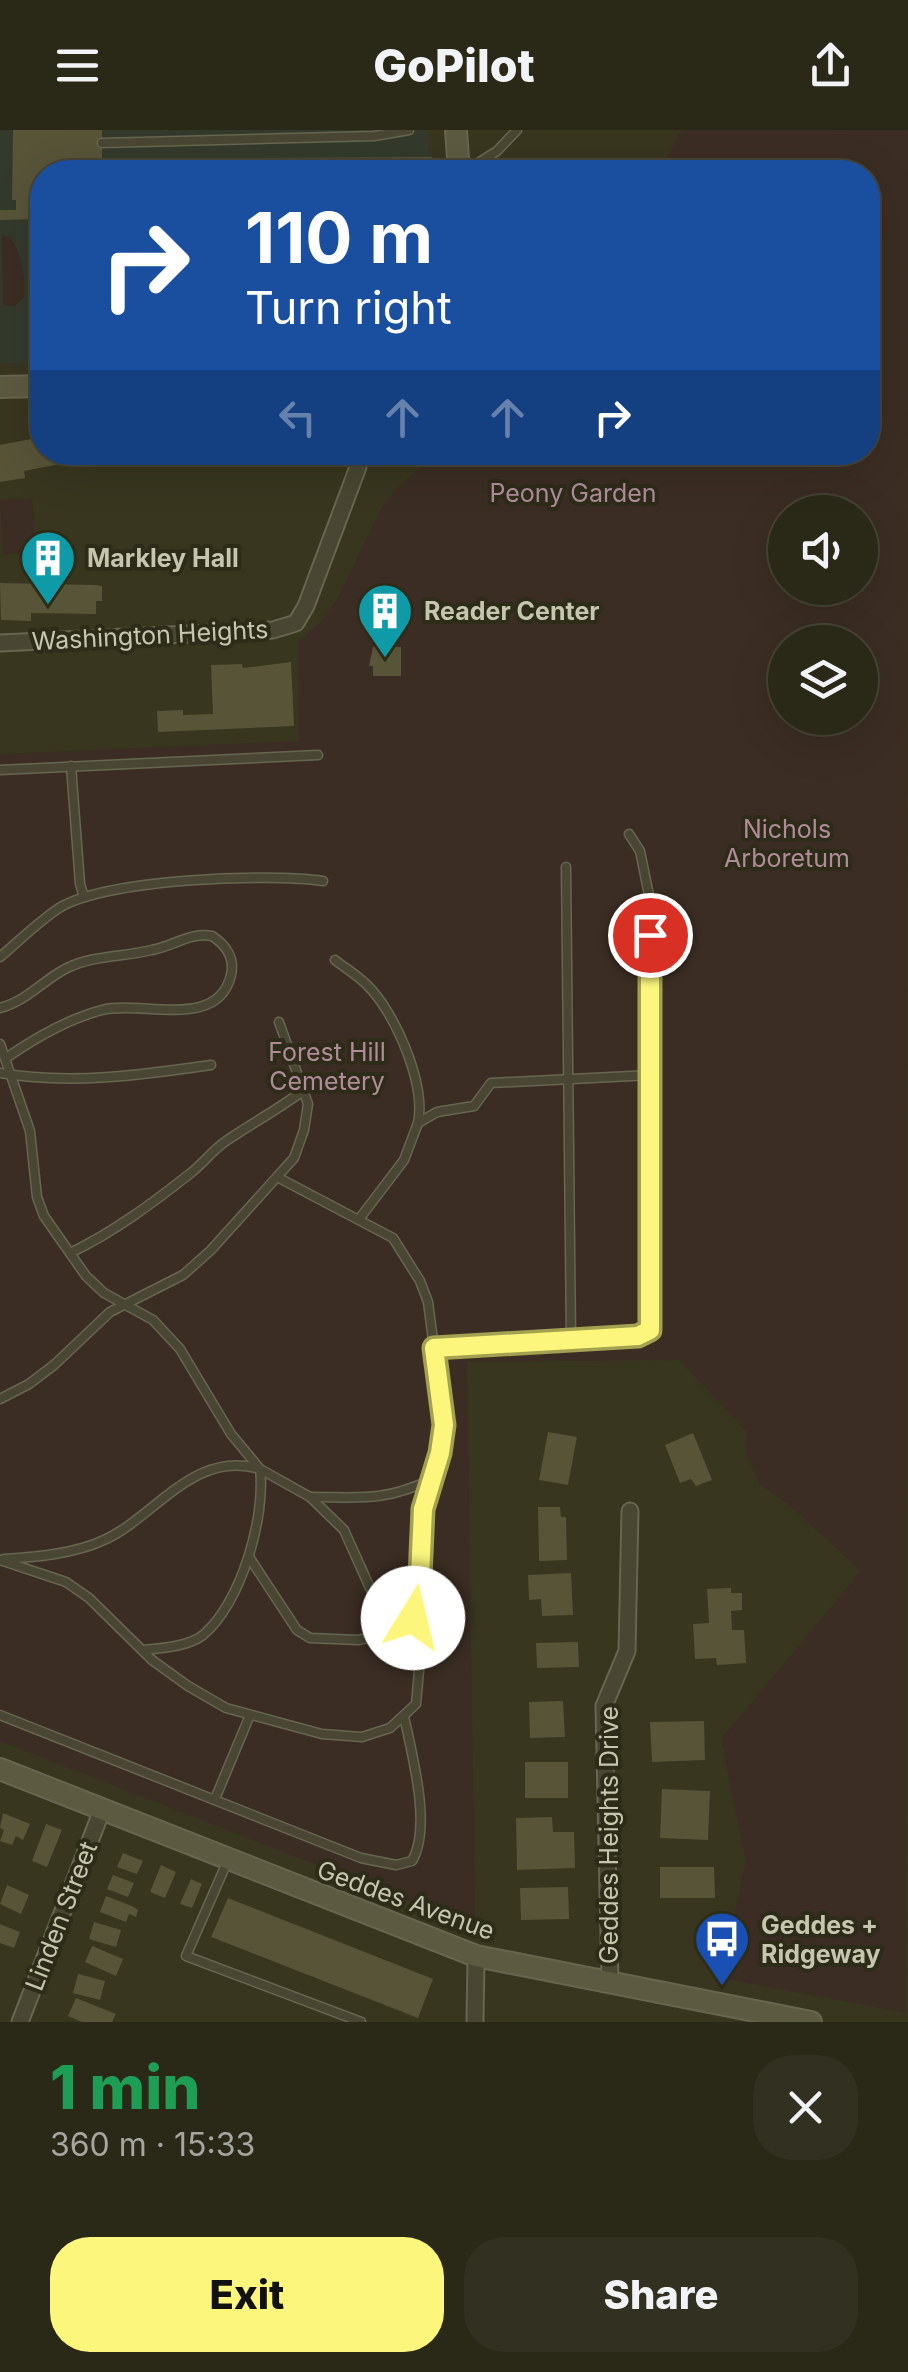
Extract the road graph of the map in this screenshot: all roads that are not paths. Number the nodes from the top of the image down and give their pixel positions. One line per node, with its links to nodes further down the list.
1 (409, 130): 4 (lane)
2 (456, 130): 5 (main road)
3 (517, 130): 6 (lane)
4 (102, 142)
5 (460, 160)
6 (482, 160)
7 (30, 386): 8 (main road)
8 (0, 387)
9 (358, 465): 10 (street, Washington Heights)
10 (0, 643)
11 (318, 755): 12 (lane)
12 (71, 766): 13 (lane); 17 (lane)
13 (0, 770)
14 (630, 834): 27 (lane)
15 (566, 868): 28 (lane)
16 (324, 881): 17 (lane)
17 (84, 897): 18 (lane)
18 (0, 957)
19 (335, 960): 30 (lane)
20 (0, 1008): 23 (lane)
21 (279, 1022): 29 (lane)
22 (0, 1044): 23 (lane)
23 (6, 1058): 26 (lane)
24 (211, 1065): 26 (lane)
25 (0, 1073): 26 (lane)
26 (11, 1075): 33 (lane)
27 (651, 1075): 28 (lane); 35 (lane)
28 (568, 1078): 30 (lane); 35 (lane)
29 (304, 1090): 31 (lane); 33 (lane)
30 (418, 1123): 32 (lane)
31 (278, 1177): 32 (lane); 34 (lane)
32 (360, 1218): 36 (lane)
33 (70, 1253): 34 (lane)
34 (126, 1304): 37 (lane); 38 (lane)
35 (571, 1340): 36 (lane)
36 (434, 1348): 39 (lane)
37 (0, 1399)
38 (260, 1469): 40 (lane); 42 (lane); 43 (lane)
39 (430, 1480): 40 (lane); 44 (lane)
40 (310, 1498): 44 (lane)
41 (630, 1511): 54 (street, Geddes Heights Drive)
42 (249, 1557): 44 (lane); 45 (lane)
43 (0, 1560): 45 (lane)
44 (397, 1627): 48 (lane)
45 (142, 1650): 47 (lane)
46 (0, 1714): 50 (lane)
47 (250, 1716): 48 (lane); 50 (lane)
48 (404, 1716): 50 (lane)
49 (0, 1770): 51 (main road, Geddes Avenue)
50 (215, 1799)
51 (102, 1810): 52 (main road, Geddes Avenue); 56 (street, Linden Street)
52 (228, 1860): 53 (main road, Geddes Avenue); 57 (lane)
53 (476, 1956): 54 (main road, Geddes Avenue); 58 (street)
54 (610, 1982): 55 (main road, Geddes Avenue)
55 (745, 2016): 59 (main road, Geddes Avenue)
56 (20, 2022)
57 (360, 2022)
58 (475, 2022)
59 (811, 2022)

